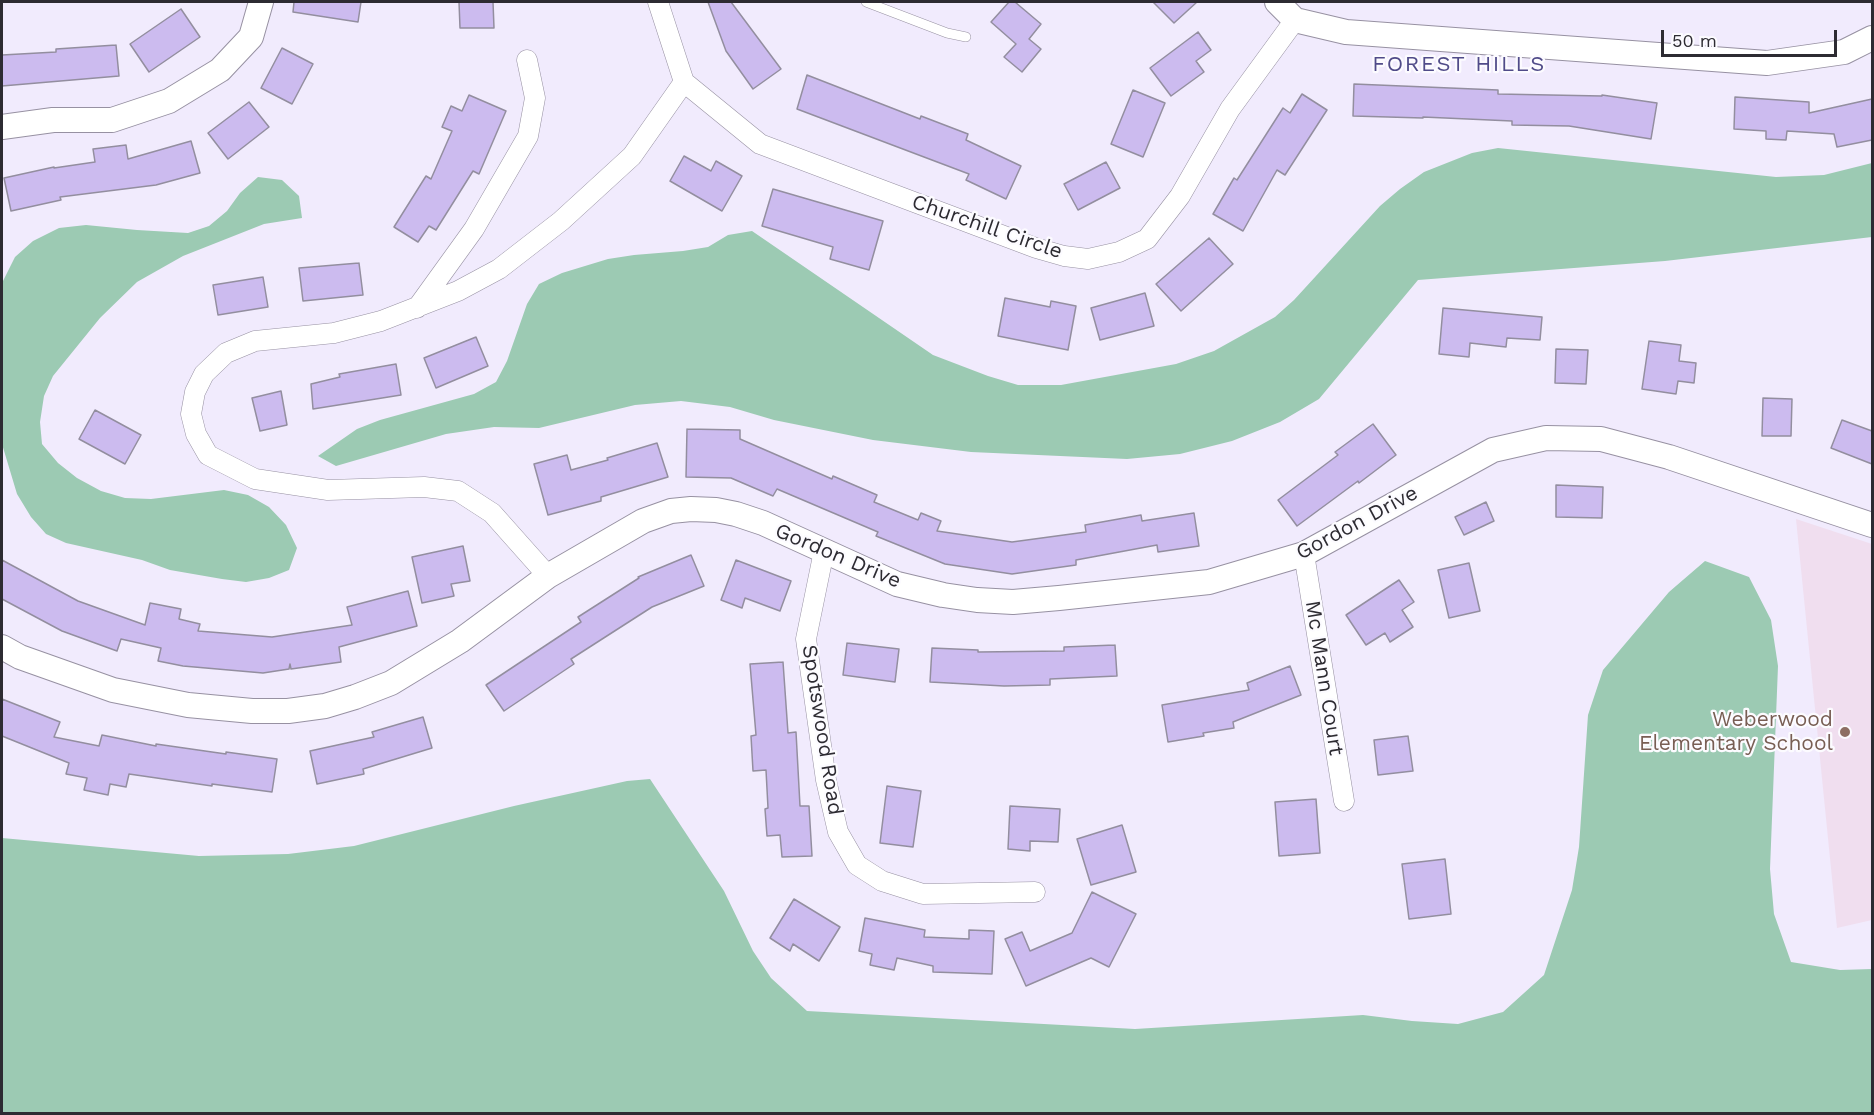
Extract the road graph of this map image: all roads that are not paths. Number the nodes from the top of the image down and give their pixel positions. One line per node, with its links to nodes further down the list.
1 (261, 2): 10 (street)
2 (658, 2): 9 (street)
3 (866, 2): 6 (lane)
4 (1277, 2): 5 (street)
5 (1295, 20): 7 (street); 9 (street, Churchill Circle)
6 (966, 37)
7 (1872, 38)
8 (527, 60): 11 (street)
9 (684, 82): 11 (street)
10 (2, 127)
11 (417, 308): 15 (street)
12 (1872, 525): 14 (street, Gordon Drive)
13 (824, 551): 14 (street, Gordon Drive); 15 (street, Gordon Drive); 18 (street, Spotswood Road)
14 (1304, 554): 17 (street, Mc Mann Court)
15 (548, 576): 16 (street, Gordon Drive)
16 (2, 647)
17 (1344, 801)
18 (1035, 892)

